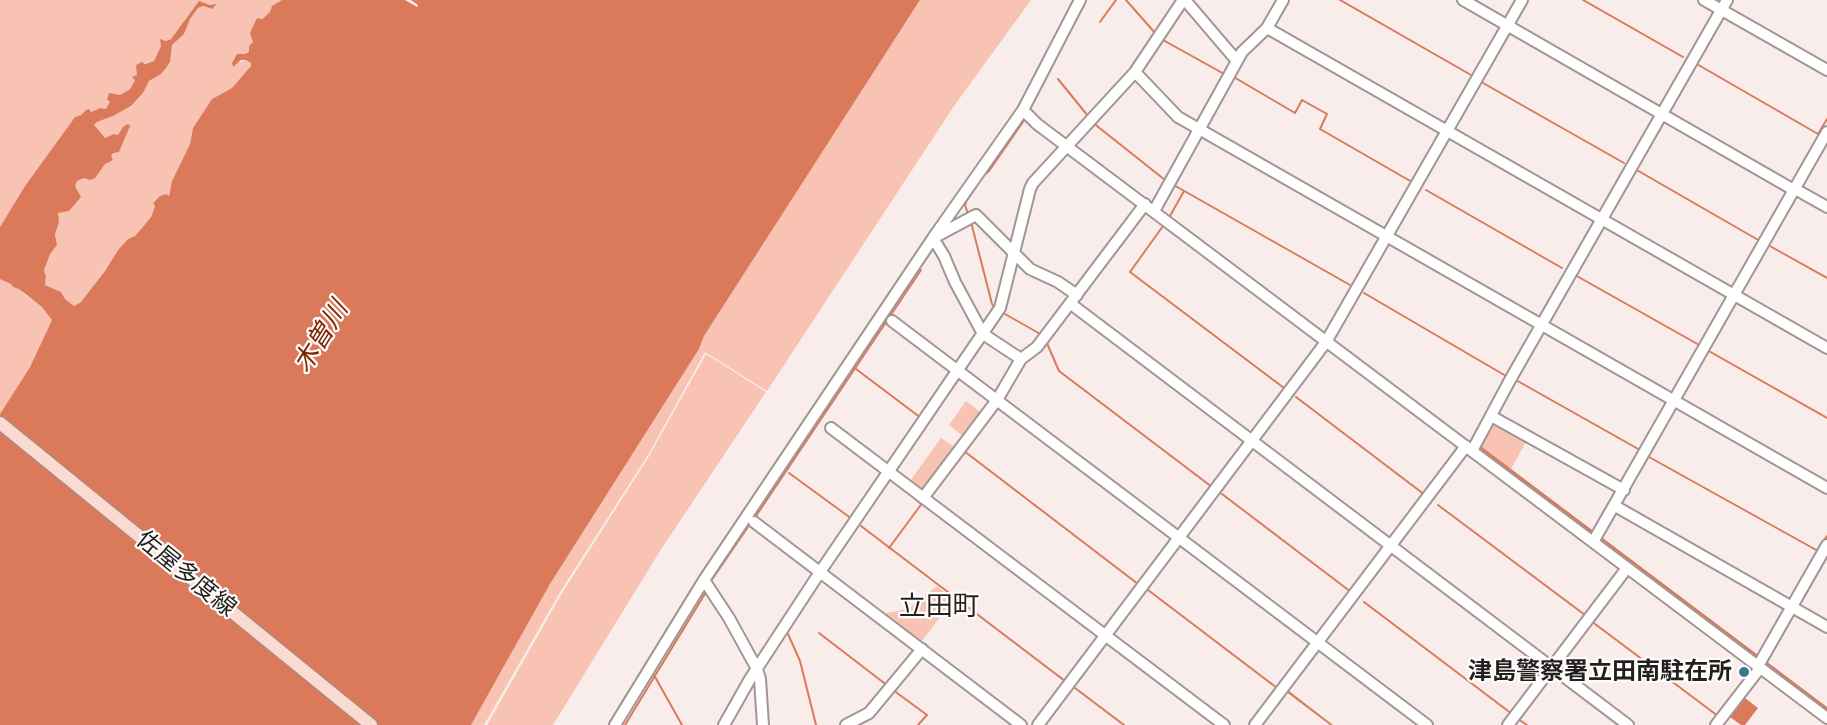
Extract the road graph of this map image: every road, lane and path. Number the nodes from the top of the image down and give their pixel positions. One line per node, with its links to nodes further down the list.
1 (1080, 0): 13 (street)
2 (1283, 0): 9 (street)
3 (1463, 0): 8 (street)
4 (1522, 0): 8 (street)
5 (1704, 0): 7 (street)
6 (1185, 1): 10 (street); 12 (street)
7 (1720, 6): 11 (street); 14 (street)
8 (1507, 25): 14 (street); 16 (street)
9 (1267, 28): 10 (street); 16 (street)
10 (1237, 61): 15 (street)
11 (1827, 70)
12 (1136, 74): 15 (street); 18 (street)
13 (1023, 110): 18 (street); 24 (street)
14 (1660, 112): 19 (street); 22 (street)
15 (1199, 129): 20 (street); 23 (street)
16 (1447, 132): 22 (street); 23 (street)
17 (1827, 132): 19 (street)
18 (1066, 146): 20 (street); 25 (street)
19 (1794, 189): 21 (street); 26 (street)
20 (1150, 207): 27 (street); 31 (street)
21 (1827, 207)
22 (1599, 219): 26 (street); 29 (street)
23 (1386, 236): 29 (street); 31 (street)
24 (933, 238): 25 (street); 30 (street); 54 (street)
25 (1015, 254): 27 (street); 30 (street)
26 (1735, 295): 32 (street); 36 (street)
27 (1074, 299): 33 (street); 40 (street)
28 (892, 321): 34 (street)
29 (1539, 324): 36 (street); 37 (street)
30 (983, 334): 33 (street); 34 (street)
31 (1326, 342): 40 (street); 41 (street)
32 (1827, 348)
33 (1021, 359): 35 (street)
34 (958, 371): 35 (street); 42 (street)
35 (997, 400): 45 (street); 48 (street)
36 (1674, 400): 43 (street); 44 (street)
37 (1491, 416): 41 (street); 44 (street)
38 (0, 423): 64 (main road, 佐屋多度線)
39 (831, 428): 42 (street)
40 (1252, 440): 48 (street); 51 (street)
41 (1469, 448): 49 (street); 51 (street)
42 (889, 472): 45 (street); 53 (street)
43 (1827, 488)
44 (1624, 490): 46 (street)
45 (923, 498): 57 (street)
46 (1616, 506): 49 (street); 55 (street)
47 (754, 522): 53 (street)
48 (1180, 537): 57 (street); 58 (street)
49 (1596, 538): 52 (street)
50 (1827, 545): 55 (street)
51 (1393, 548): 58 (street); 61 (street)
52 (1627, 568): 60 (street); 61 (street)
53 (820, 573): 59 (street); 62 (street)
54 (704, 580): 62 (street); 65 (street)
55 (1792, 607): 56 (street); 60 (street)
56 (1827, 627)
57 (1106, 636): 70 (street); 71 (street)
58 (1320, 644): 72 (street); 73 (street)
59 (922, 649): 68 (street); 69 (street)
60 (1761, 663): 63 (street); 76 (street)
61 (1552, 667): 74 (street); 75 (street)
62 (757, 669): 66 (street); 67 (street)
63 (1827, 718)
64 (371, 725)
65 (615, 725)
66 (724, 725)
67 (763, 725)
68 (846, 725)
69 (1021, 725)
70 (1038, 725)
71 (1224, 725)
72 (1255, 725)
73 (1427, 725)
74 (1508, 725)
75 (1628, 725)
76 (1716, 725)

